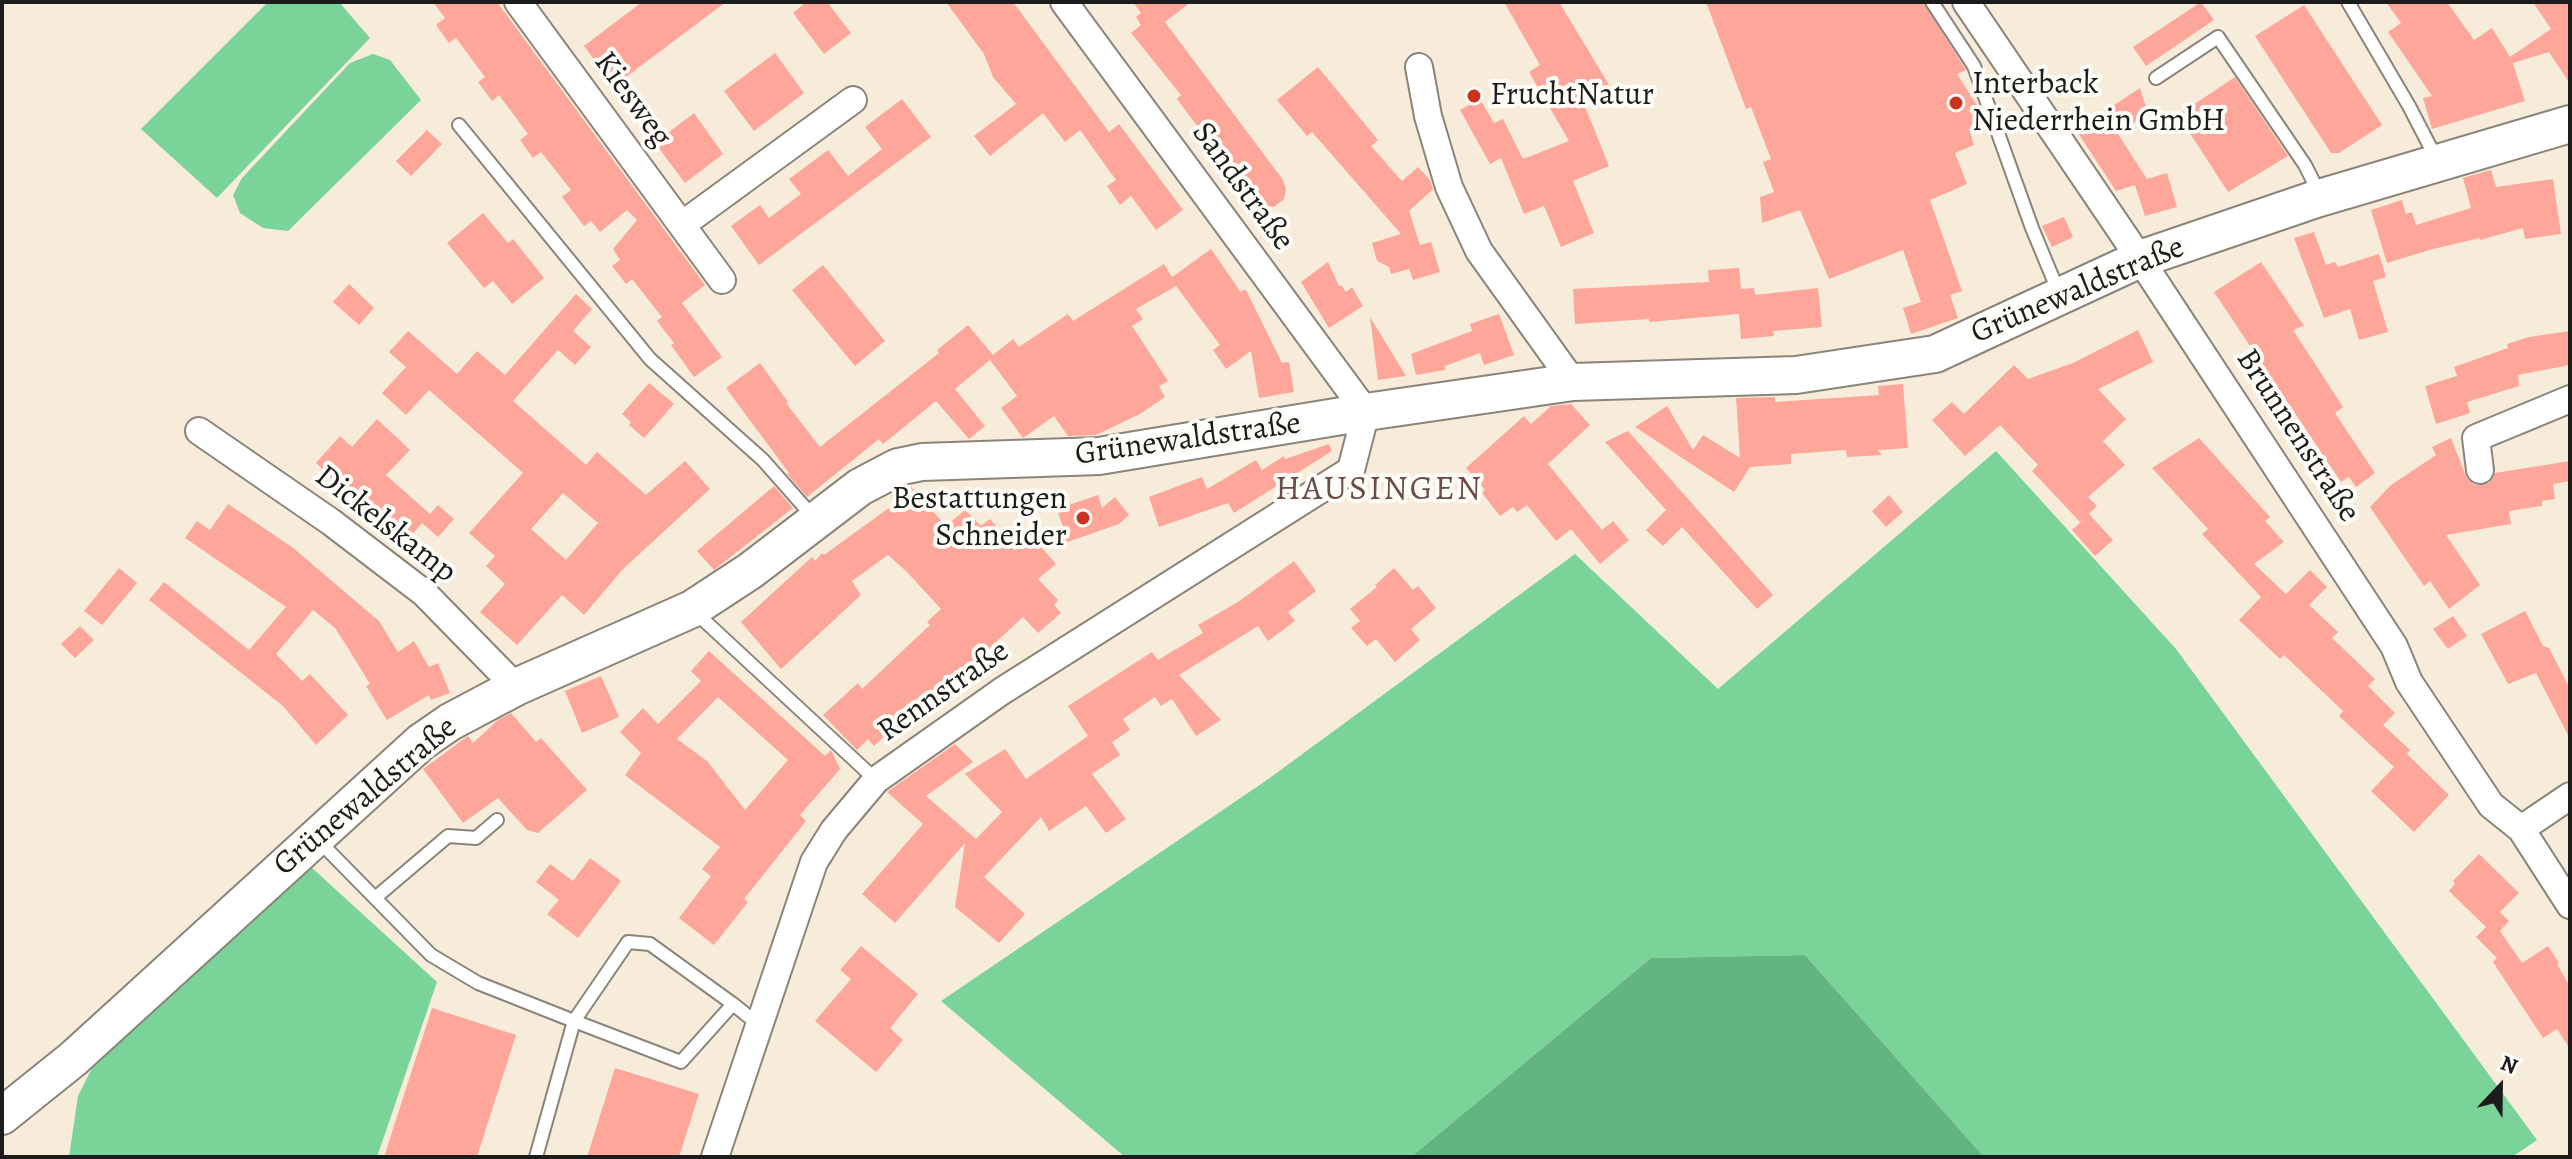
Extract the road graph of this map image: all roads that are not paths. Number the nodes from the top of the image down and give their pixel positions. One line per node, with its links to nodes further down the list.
1 (1932, 2): 16 (lane)
2 (1966, 2): 14 (street, Brunnenstraße)
3 (2348, 2): 11 (lane)
4 (530, 6): 13 (street, Kiesweg)
5 (1076, 7): 19 (street, Sandstraße)
6 (1419, 67): 17 (street)
7 (2156, 78): 12 (lane)
8 (853, 100): 13 (street)
9 (2570, 124): 11 (street, Grünewaldstraße)
10 (459, 125): 22 (lane)
11 (2439, 163): 12 (street, Grünewaldstraße)
12 (2321, 198): 14 (street, Grünewaldstraße)
13 (683, 224): 15 (street, Kiesweg)
14 (2140, 259): 16 (street, Grünewaldstraße); 28 (street, Brunnenstraße)
15 (722, 280)
16 (2060, 296): 17 (street, Grünewaldstraße)
17 (1573, 382): 19 (street, Grünewaldstraße)
18 (2570, 399): 21 (street)
19 (1366, 412): 22 (street, Grünewaldstraße); 25 (street, Rennstraße)
20 (199, 431): 24 (street, Dickelskamp)
21 (2480, 470)
22 (816, 520): 23 (street, Grünewaldstraße)
23 (692, 609): 24 (street, Grünewaldstraße); 25 (lane)
24 (516, 687): 29 (street, Grünewaldstraße)
25 (876, 780): 34 (street, Rennstraße)
26 (2570, 796): 28 (street)
27 (497, 820): 30 (lane)
28 (2521, 829): 31 (street, Brunnenstraße)
29 (315, 837): 30 (lane); 35 (street, Grünewaldstraße)
30 (375, 898): 33 (lane)
31 (2570, 905)
32 (733, 1004): 33 (lane); 33 (lane); 34 (lane)
33 (574, 1021): 36 (lane)
34 (759, 1025): 37 (street, Rennstraße)
35 (2, 1116)
36 (536, 1157)
37 (715, 1157)

